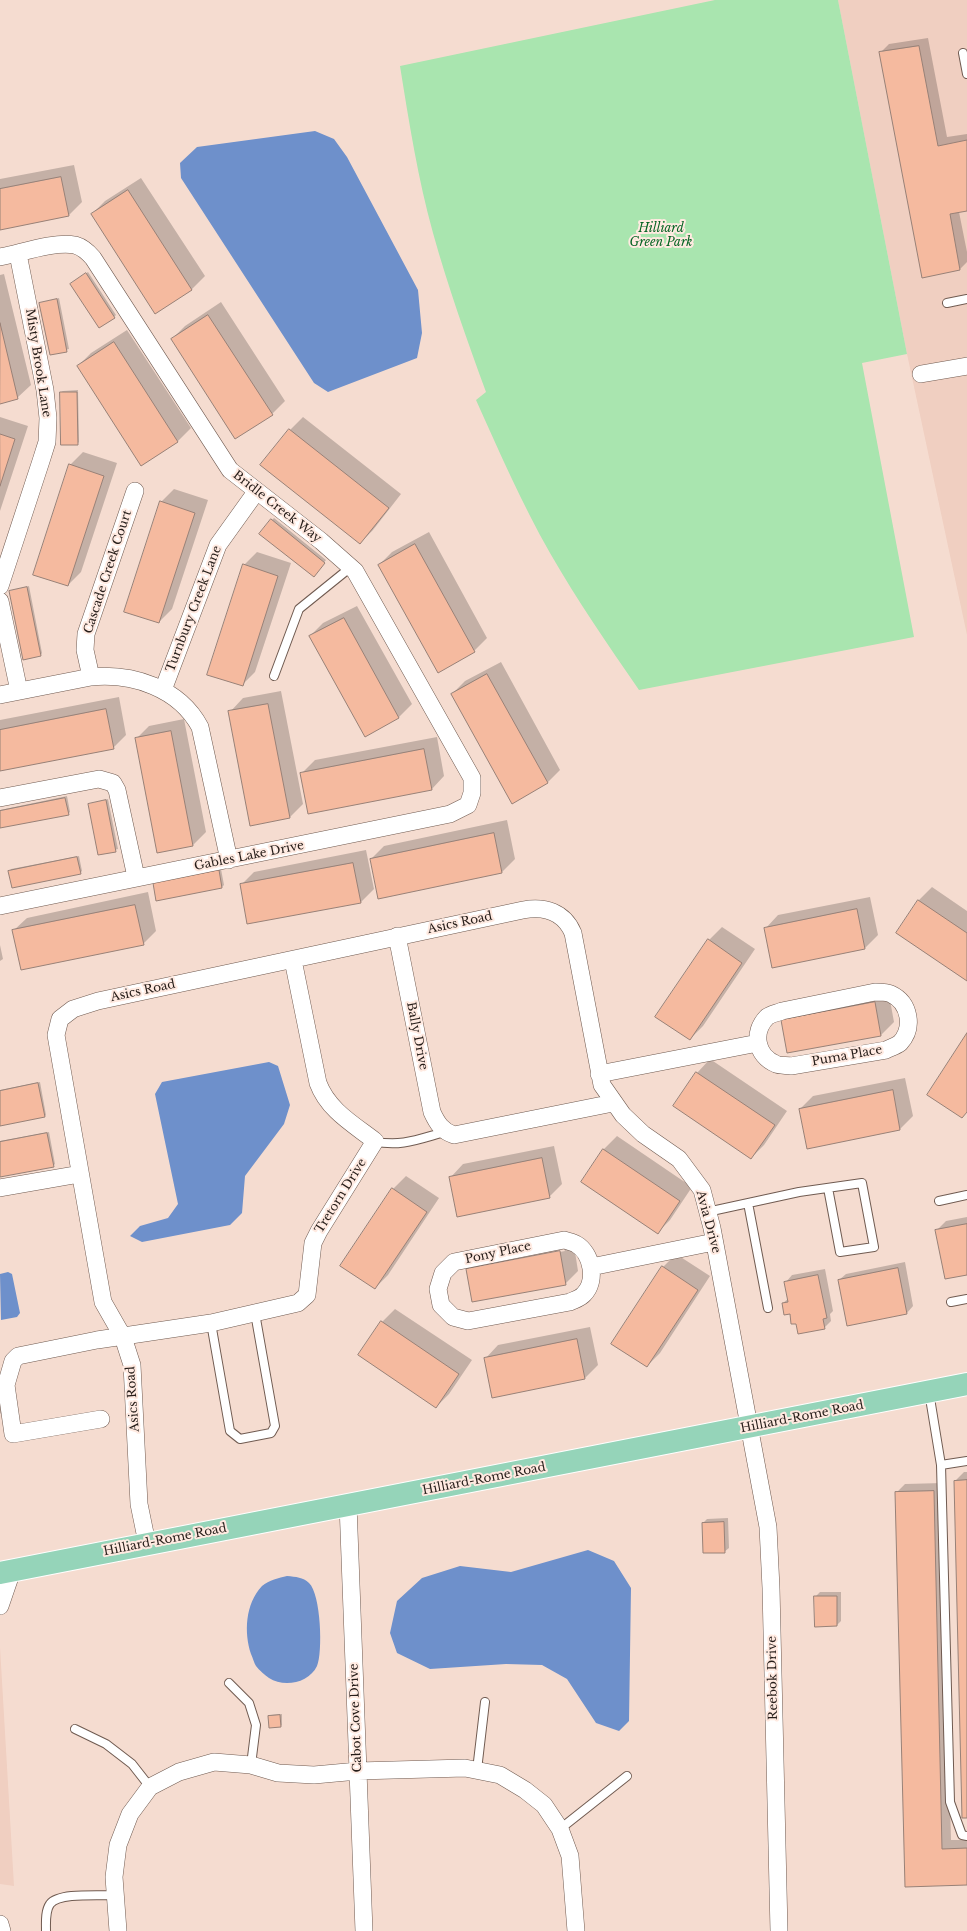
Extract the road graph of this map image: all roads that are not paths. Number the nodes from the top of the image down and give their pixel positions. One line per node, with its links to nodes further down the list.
1 (963, 53): 2 (lane)
2 (967, 74)
3 (18, 254): 4 (street, Bridle Creek Way); 10 (street, Bridle Creek Way); 12 (street, Misty Brook Lane)
4 (0, 257)
5 (967, 299): 6 (lane)
6 (946, 303)
7 (967, 366): 8 (street)
8 (921, 374)
9 (135, 491): 15 (street, Cascade Creek Court)
10 (256, 492): 11 (street, Bridle Creek Way); 16 (street, Turnbury Creek Lane)
11 (351, 567): 14 (lane); 19 (street, Bridle Creek Way)
12 (0, 586)
13 (0, 601): 17 (street)
14 (274, 676)
15 (91, 677): 16 (street); 17 (street)
16 (163, 690): 21 (street)
17 (18, 691): 18 (street)
18 (0, 695)
19 (472, 778): 21 (street, Gables Lake Drive)
20 (0, 798): 22 (street)
21 (229, 860): 22 (street, Gables Lake Drive)
22 (136, 877): 23 (street, Gables Lake Drive)
23 (0, 906)
24 (397, 936): 25 (street, Asics Road); 27 (street, Asics Road); 29 (street, Bally Drive)
25 (293, 960): 30 (street); 31 (street, Asics Road)
26 (758, 1043): 26 (street, Puma Place); 27 (street)
27 (599, 1074): 28 (street, Asics Road)
28 (613, 1103): 29 (street); 37 (street, Avia Drive)
29 (445, 1132): 30 (lane)
30 (376, 1141): 43 (street, Tretorn Drive)
31 (80, 1174): 32 (street); 45 (street, Asics Road)
32 (0, 1188)
33 (828, 1188): 33 (lane); 36 (lane)
34 (967, 1196): 35 (lane)
35 (939, 1201)
36 (748, 1203): 37 (lane); 42 (lane)
37 (707, 1212): 38 (street, Avia Drive)
38 (714, 1242): 39 (street); 49 (street, Avia Drive)
39 (591, 1267): 39 (street, Pony Place)
40 (967, 1299): 41 (lane)
41 (951, 1302)
42 (768, 1308)
43 (255, 1313): 44 (street, Tretorn Drive); 44 (lane)
44 (211, 1323): 45 (street, Tretorn Drive)
45 (123, 1337): 50 (street, Tretorn Drive); 54 (street, Asics Road)
46 (967, 1384): 47 (main road, Hilliard-Rome Road)
47 (929, 1391): 49 (main road, Hilliard-Rome Road); 52 (lane)
48 (102, 1419): 50 (street)
49 (748, 1427): 53 (main road, Hilliard-Rome Road); 74 (street, Reebok Drive)
50 (7, 1435)
51 (967, 1462): 52 (lane)
52 (941, 1465): 66 (lane)
53 (348, 1504): 54 (main road, Hilliard-Rome Road); 62 (street, Cabot Cove Drive)
54 (147, 1543): 55 (main road, Hilliard-Rome Road)
55 (6, 1572): 56 (street)
56 (0, 1606)
57 (229, 1683): 60 (lane)
58 (485, 1702): 61 (lane)
59 (75, 1729): 64 (lane)
60 (251, 1765): 62 (street); 64 (street)
61 (477, 1770): 62 (street); 65 (street)
62 (358, 1771): 72 (street, Cabot Cove Drive)
63 (627, 1776): 65 (lane)
64 (150, 1787): 67 (street)
65 (560, 1829): 73 (street)
66 (967, 1836)
67 (116, 1895): 70 (lane); 71 (street)
68 (0, 1924): 69 (street)
69 (2, 1931)
70 (46, 1931)
71 (118, 1931)
72 (364, 1931)
73 (576, 1931)
74 (779, 1931)

